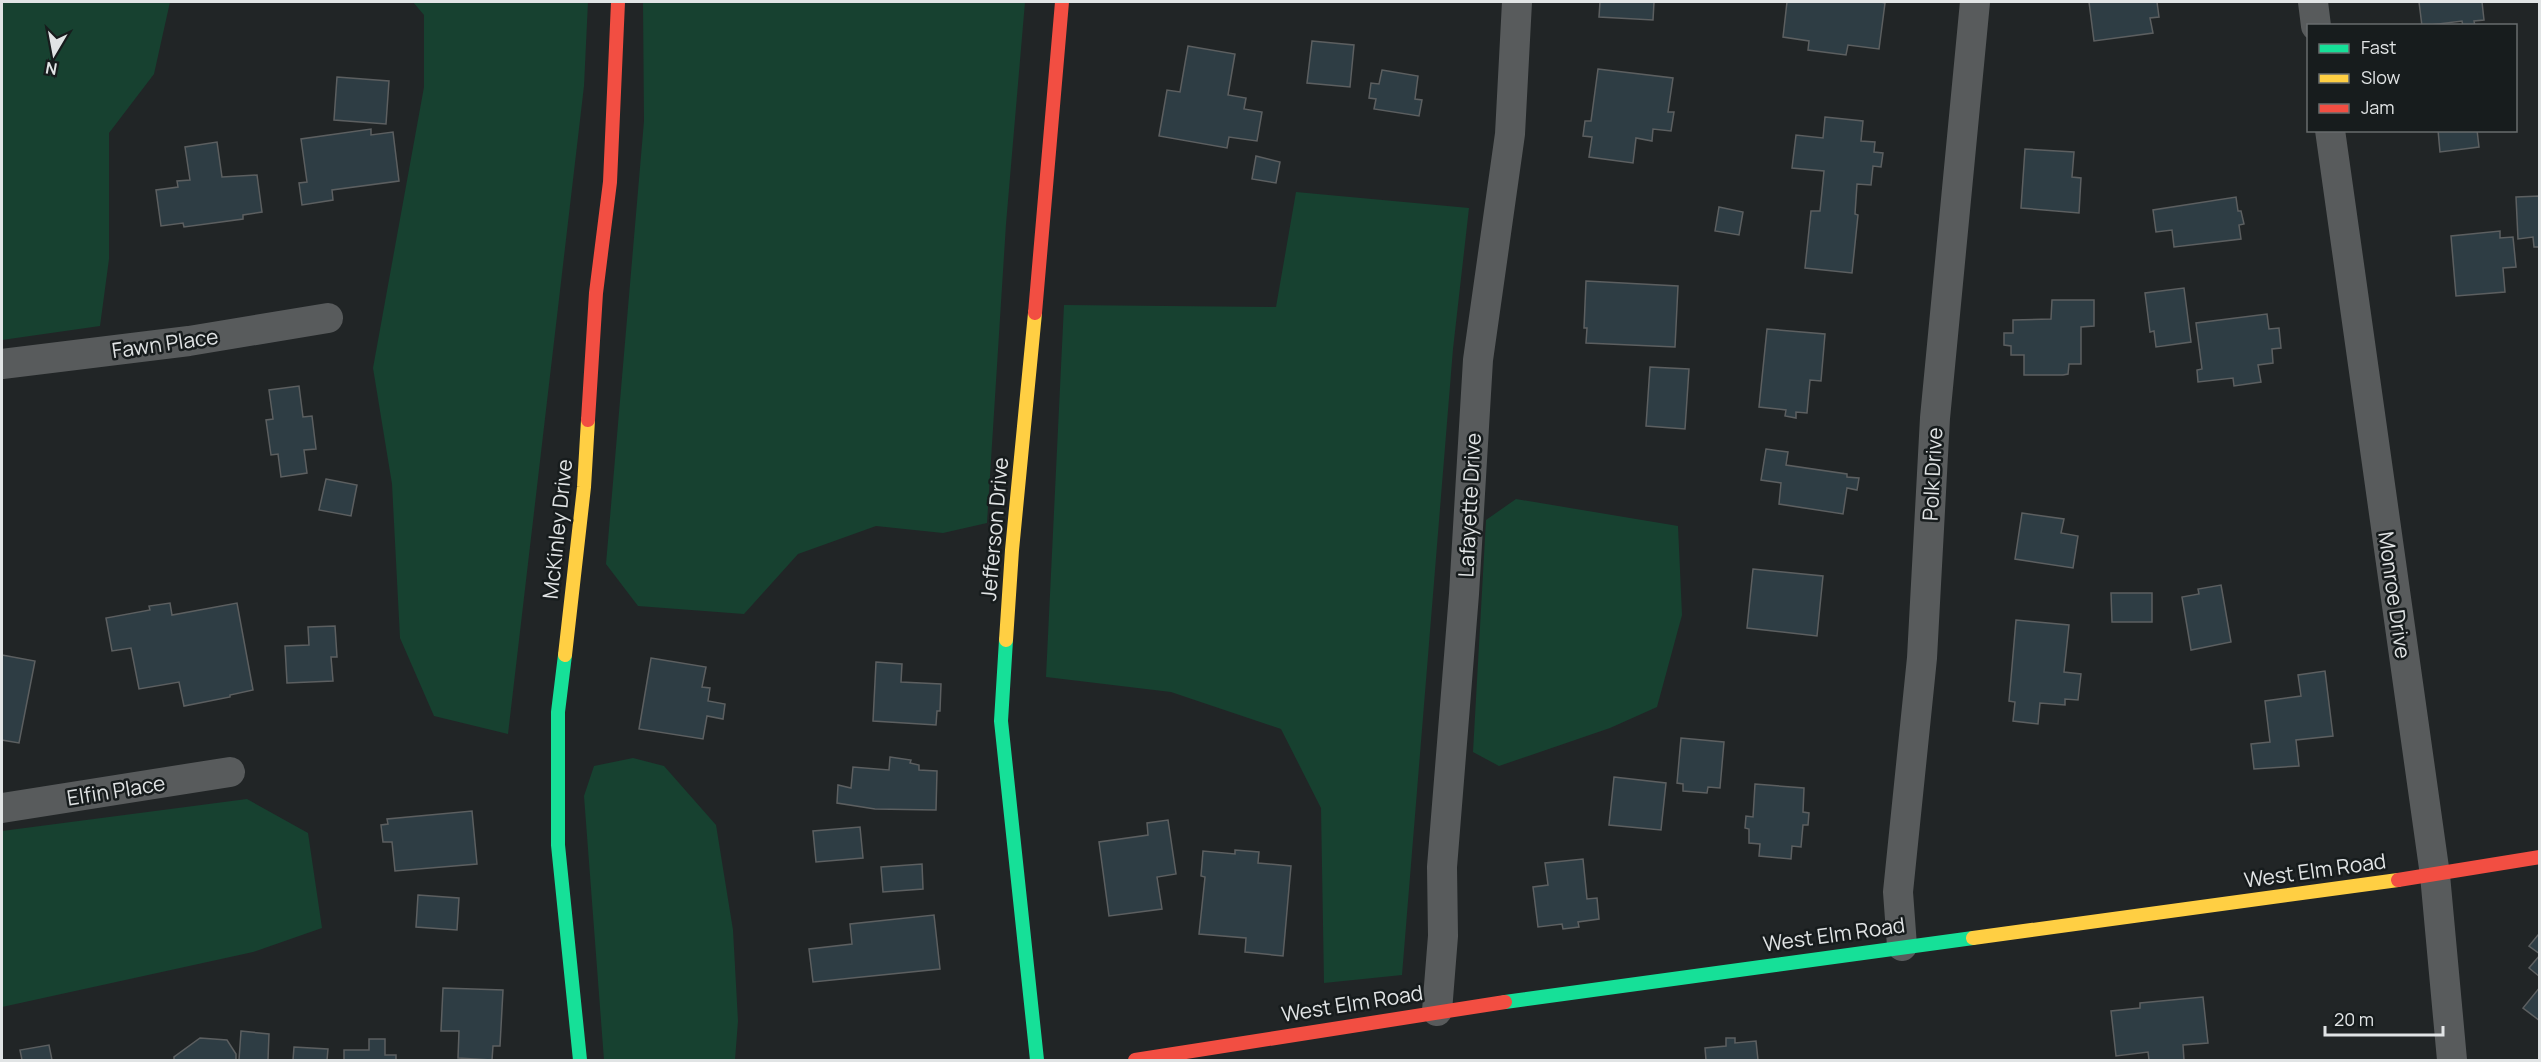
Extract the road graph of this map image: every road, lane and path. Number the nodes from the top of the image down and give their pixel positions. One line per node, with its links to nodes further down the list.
1 (618, 2): 16 (street, McKinley Drive)
2 (1062, 2): 17 (street, Jefferson Drive)
3 (1517, 2): 15 (street, Lafayette Drive)
4 (1975, 2): 14 (street, Polk Drive)
5 (2313, 2): 6 (street)
6 (2316, 24)
7 (2330, 132): 13 (street, Monroe Drive)
8 (328, 318): 9 (street, Fawn Place)
9 (2, 364)
10 (230, 772): 11 (street, Elfin Place)
11 (2, 808)
12 (2540, 857): 13 (street, West Elm Road)
13 (2435, 875): 14 (street, West Elm Road); 19 (street, Monroe Drive)
14 (1902, 946): 15 (street, West Elm Road)
15 (1437, 1011): 18 (street, West Elm Road)
16 (580, 1060)
17 (1037, 1060)
18 (1135, 1060)
19 (2452, 1060)

